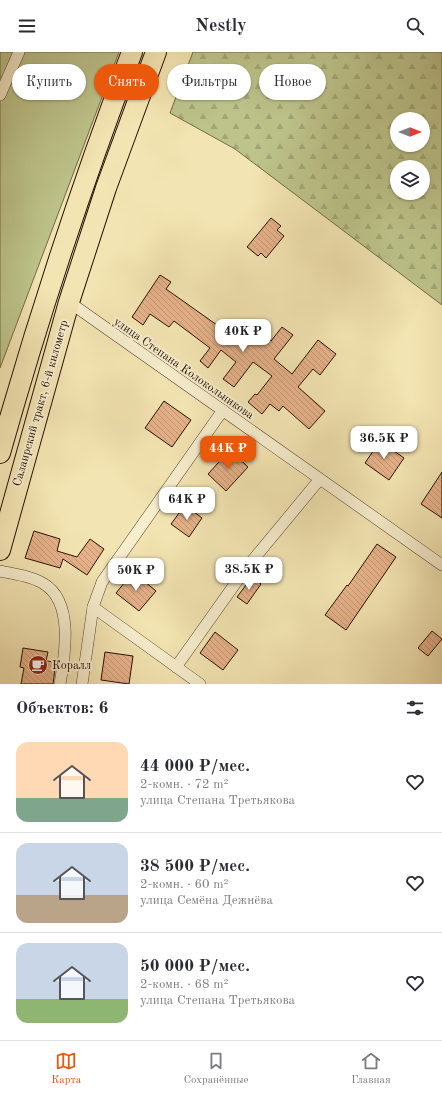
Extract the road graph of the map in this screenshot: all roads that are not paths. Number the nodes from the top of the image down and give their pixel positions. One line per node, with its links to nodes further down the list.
1 (19, 52): 4 (street)
2 (132, 52): 7 (highway)
3 (156, 52): 5 (highway, Салаирский тракт, 6-й километр)
4 (0, 95)
5 (69, 302): 6 (street, улица Степана Колокольникова); 9 (highway, Салаирский тракт, 6-й километр)
6 (223, 410): 8 (street, улица Степана Колокольникова); 13 (street)
7 (0, 453)
8 (320, 479): 11 (street, улица Степана Колокольникова); 14 (street)
9 (8, 489): 10 (highway, Салаирский тракт, 6-й километр)
10 (0, 550)
11 (442, 565)
12 (0, 571): 15 (street)
13 (93, 607): 14 (street); 16 (street)
14 (176, 667): 17 (street)
15 (60, 684)
16 (82, 684)
17 (200, 684)

